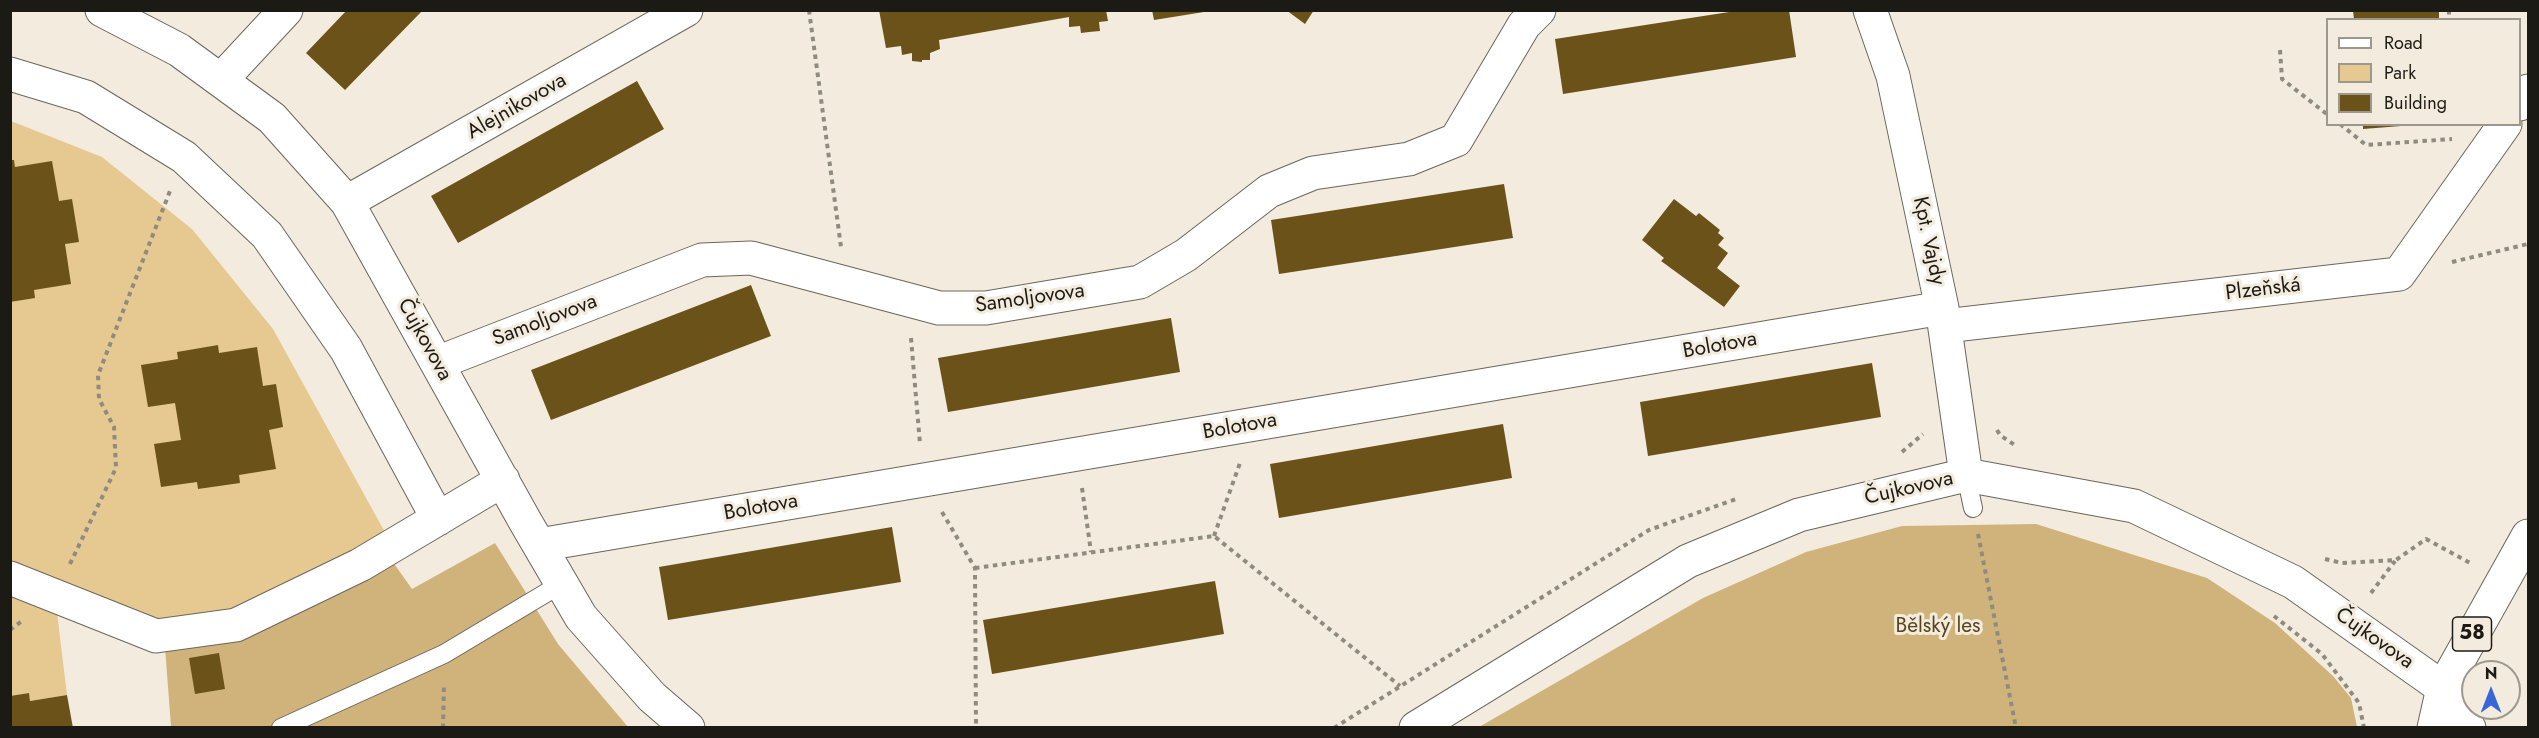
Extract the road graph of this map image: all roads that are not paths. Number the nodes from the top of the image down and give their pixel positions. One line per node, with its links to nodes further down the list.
1 (102, 10): 7 (street, Čujkovova)
2 (286, 10): 7 (street)
3 (686, 10): 9 (street, Alejnikovova)
4 (1539, 10): 11 (street, Samoljovova)
5 (1870, 10): 10 (street, Kpt. Vajdy)
6 (10, 74): 15 (street)
7 (221, 80): 9 (street, Čujkovova)
8 (2504, 126): 10 (street, Plzeňská)
9 (347, 202): 11 (street, Čujkovova)
10 (1943, 317): 12 (street, Kpt. Vajdy); 17 (street, Bolotova)
11 (437, 363): 13 (street, Čujkovova)
12 (1966, 475): 14 (lane); 20 (street, Čujkovova); 23 (street, Čujkovova)
13 (502, 480): 15 (street); 17 (street, Čujkovova)
14 (1973, 508)
15 (438, 519): 18 (street)
16 (2529, 536): 20 (street, 58)
17 (539, 545): 19 (street, Čujkovova)
18 (10, 578)
19 (561, 584): 21 (lane); 22 (street, Čujkovova)
20 (2443, 688): 24 (street, 58); 25 (street)
21 (281, 728)
22 (688, 728)
23 (1416, 728)
24 (2434, 728)
25 (2469, 728)

